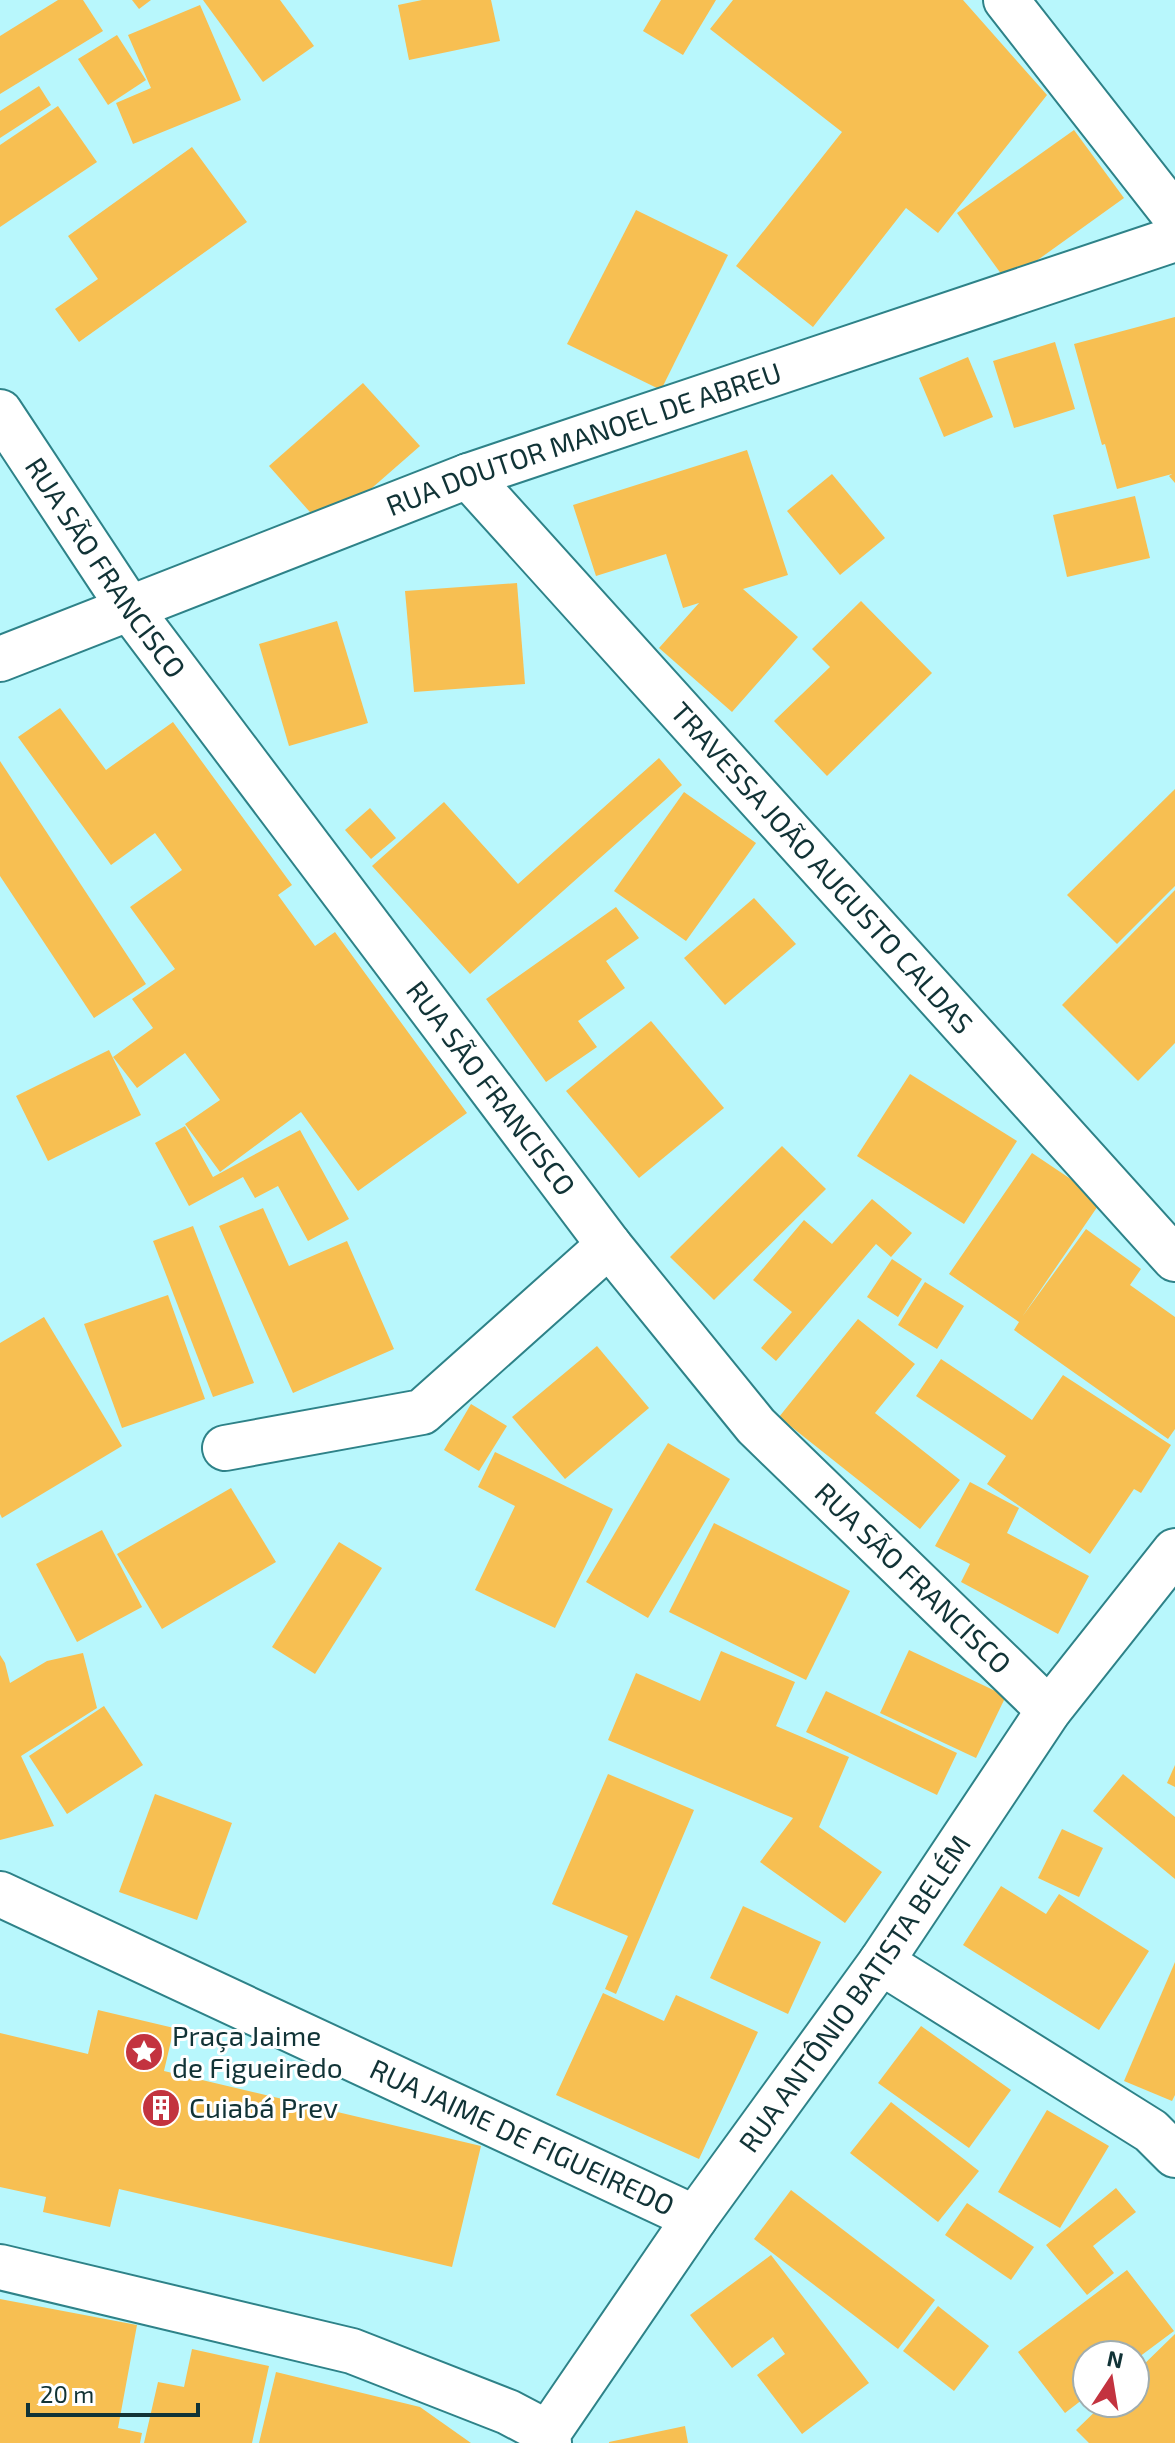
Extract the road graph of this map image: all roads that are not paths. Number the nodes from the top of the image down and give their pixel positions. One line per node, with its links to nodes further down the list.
1 (1006, 0): 2 (street)
2 (1175, 216)
3 (1175, 239): 5 (street, RUA DOUTOR MANOEL DE ABREU)
4 (0, 412): 6 (street, RUA SÃO FRANCISCO)
5 (468, 476): 6 (street, RUA DOUTOR MANOEL DE ABREU); 9 (street, TRAVESSA JOÃO AUGUSTO CALDAS)
6 (130, 609): 7 (street, RUA DOUTOR MANOEL DE ABREU); 8 (street, RUA SÃO FRANCISCO)
7 (0, 659)
8 (609, 1245): 10 (street); 12 (street, RUA SÃO FRANCISCO)
9 (1175, 1259)
10 (225, 1448)
11 (1175, 1551): 12 (street, RUA ANTÔNIO BATISTA BELÉM)
12 (1049, 1710): 14 (street, RUA ANTÔNIO BATISTA BELÉM)
13 (0, 1894): 16 (street, RUA JAIME DE FIGUEIREDO)
14 (881, 1962): 15 (street); 16 (street, RUA ANTÔNIO BATISTA BELÉM)
15 (1175, 2155)
16 (695, 2218): 18 (street, RUA ANTÔNIO BATISTA BELÉM)
17 (0, 2267): 18 (street)
18 (548, 2438)

